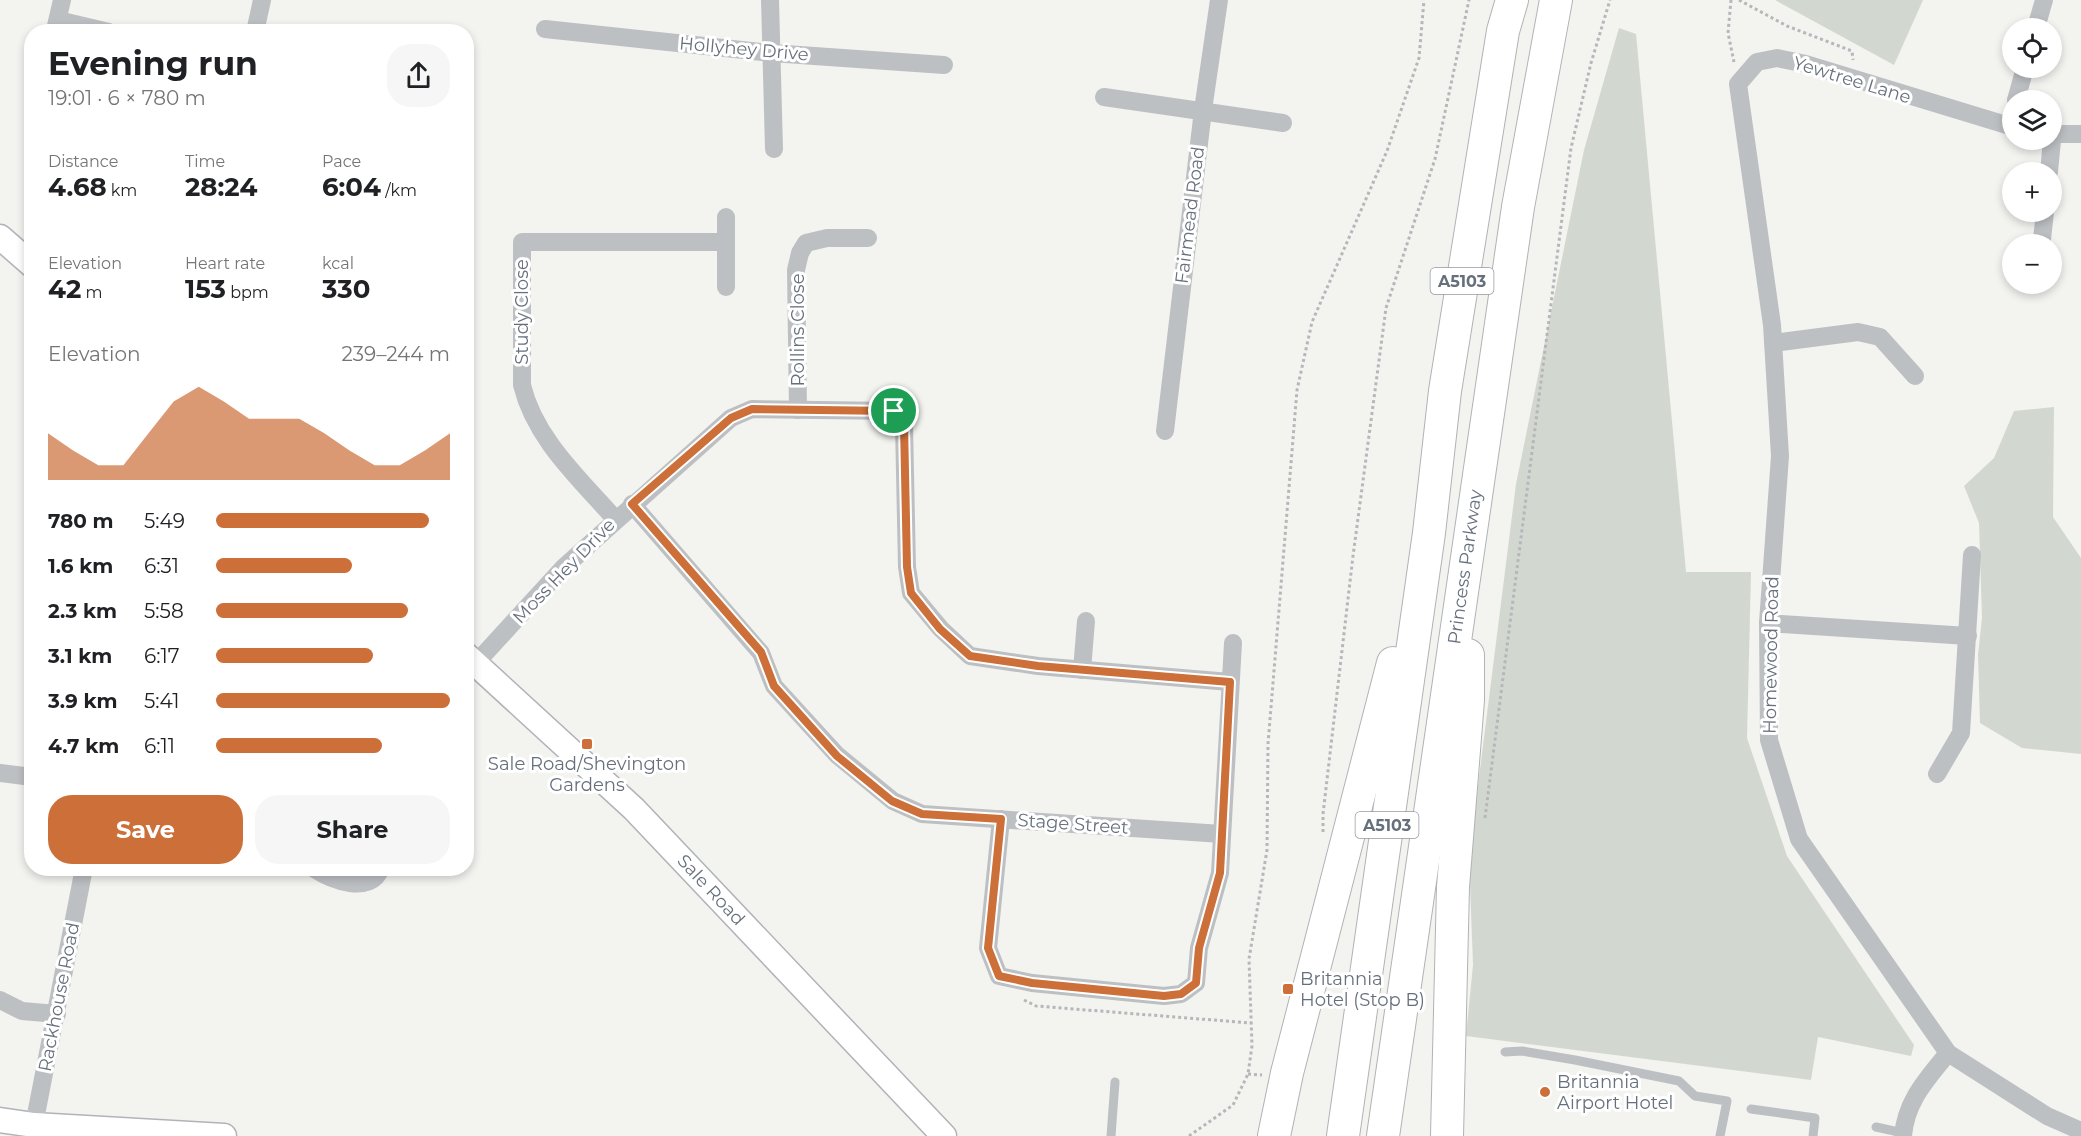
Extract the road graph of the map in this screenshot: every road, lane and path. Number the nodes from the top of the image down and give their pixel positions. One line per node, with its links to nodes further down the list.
1 (62, 0): 16 (street)
2 (262, 0): 17 (street)
3 (770, 0): 20 (street)
4 (1219, 0): 25 (street, Fairmead Road)
5 (1424, 0): 81 (path)
6 (1469, 0): 61 (path)
7 (1506, 0): 19 (highway)
8 (1512, 0): 19 (highway, A5103)
9 (1556, 0): 31 (highway, Princess Parkway / A5103)
10 (1577, 0): 31 (highway)
11 (1610, 0): 59 (path)
12 (1731, 0): 23 (path)
13 (1739, 0): 22 (path)
14 (2044, 0): 15 (street)
15 (2039, 18)
16 (56, 24)
17 (257, 24)
18 (545, 29): 20 (street, Hollyhey Drive)
19 (1503, 31): 44 (highway, A5103)
20 (771, 53): 21 (street, Hollyhey Drive); 30 (street)
21 (944, 65)
22 (1856, 80): 23 (street, Yewtree Lane); 26 (street, Yewtree Lane)
23 (1738, 84): 38 (street, Homewood Road)
24 (1104, 97): 25 (street)
25 (1203, 110): 27 (street); 41 (street, Fairmead Road)
26 (2002, 118)
27 (1283, 123)
28 (2062, 134): 29 (street)
29 (2081, 134)
30 (774, 149)
31 (1518, 207): 45 (highway, Princess Parkway / A5103)
32 (726, 217): 35 (street)
33 (868, 238): 40 (street, Rollins Close)
34 (1, 241): 36 (main road)
35 (726, 242): 37 (street); 43 (street, Study Close)
36 (24, 259)
37 (726, 287)
38 (1773, 343): 39 (street); 48 (street, Homewood Road)
39 (1915, 376)
40 (798, 410): 42 (street, Moss Hey Drive); 53 (street, Moss Hey Drive)
41 (1165, 431)
42 (632, 504): 43 (street, Moss Hey Drive); 58 (street, Stage Street)
43 (615, 519): 51 (street, Moss Hey Drive)
44 (1429, 533): 74 (highway, A5103); 82 (highway)
45 (1467, 549): 72 (highway, Princess Parkway / A5103); 83 (highway)
46 (1972, 555): 49 (street)
47 (1086, 621): 53 (street)
48 (1768, 623): 49 (street); 68 (street, Homewood Road)
49 (1968, 636): 56 (street)
50 (1233, 643): 54 (street)
51 (474, 660)
52 (474, 668): 79 (main road, Sale Road)
53 (1082, 670): 54 (street, Moss Hey Drive)
54 (1230, 682): 60 (street)
55 (0, 773): 57 (street)
56 (1937, 774)
57 (24, 776)
58 (1001, 819): 60 (street, Stage Street); 60 (street)
59 (1483, 830)
60 (1222, 834)
61 (1323, 838)
62 (83, 876): 66 (street, Rackhouse Road)
63 (329, 876): 64 (street)
64 (376, 876)
65 (0, 1000): 66 (street)
66 (57, 1014): 73 (street, Rackhouse Road)
67 (1505, 1052): 84 (lane)
68 (1947, 1053): 76 (street, Homewood Road); 77 (street)
69 (1114, 1082): 80 (lane)
70 (1751, 1109): 85 (lane)
71 (0, 1120): 73 (main road)
72 (1384, 1124)
73 (34, 1125): 78 (main road)
74 (1344, 1126)
75 (1876, 1127): 77 (lane)
76 (2081, 1131)
77 (1903, 1135)
78 (225, 1136)
79 (944, 1136)
80 (1111, 1136)
81 (1189, 1136)
82 (1274, 1136)
83 (1447, 1136)
84 (1720, 1136)
85 (1813, 1136)

